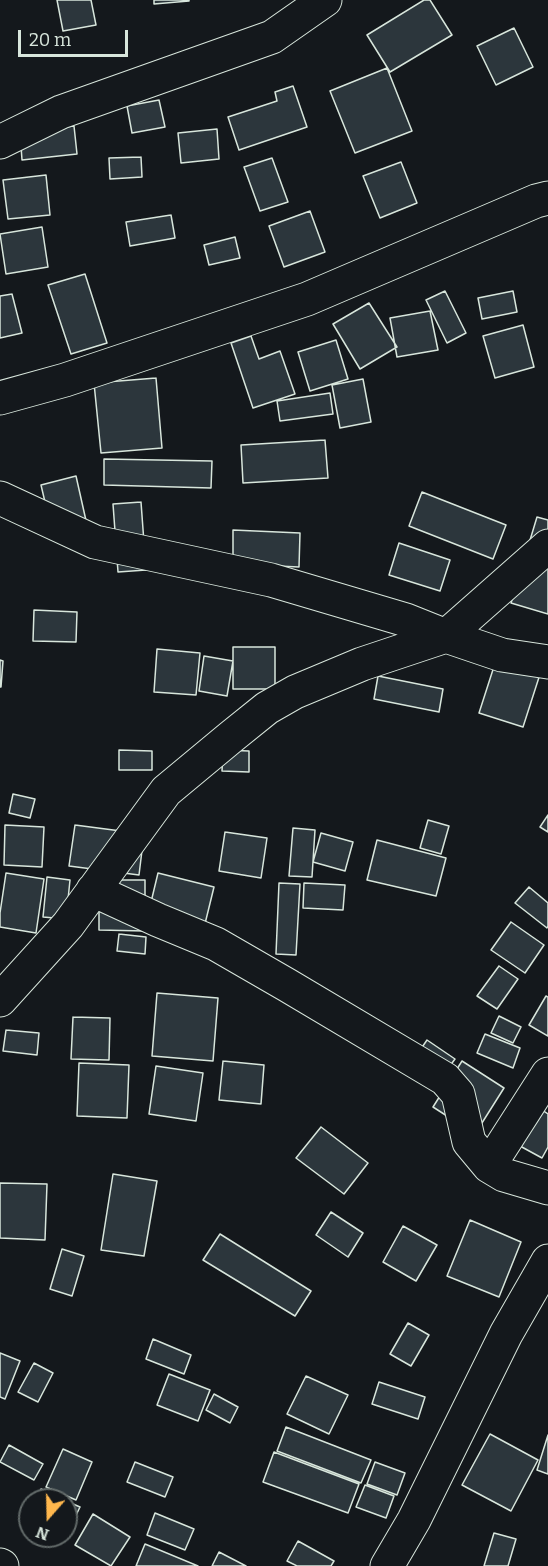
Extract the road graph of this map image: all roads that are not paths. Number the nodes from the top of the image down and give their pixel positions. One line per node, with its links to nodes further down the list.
1 (325, 0): 2 (street)
2 (0, 142)
3 (548, 198): 4 (street)
4 (0, 398)
5 (0, 498): 7 (street)
6 (548, 546): 7 (street)
7 (446, 636): 8 (street); 9 (street)
8 (548, 662)
9 (93, 890): 10 (street); 12 (street)
10 (0, 1000)
11 (548, 1074): 12 (street)
12 (489, 1166): 13 (street)
13 (548, 1188)
14 (548, 1261): 15 (street)
15 (387, 1566)

